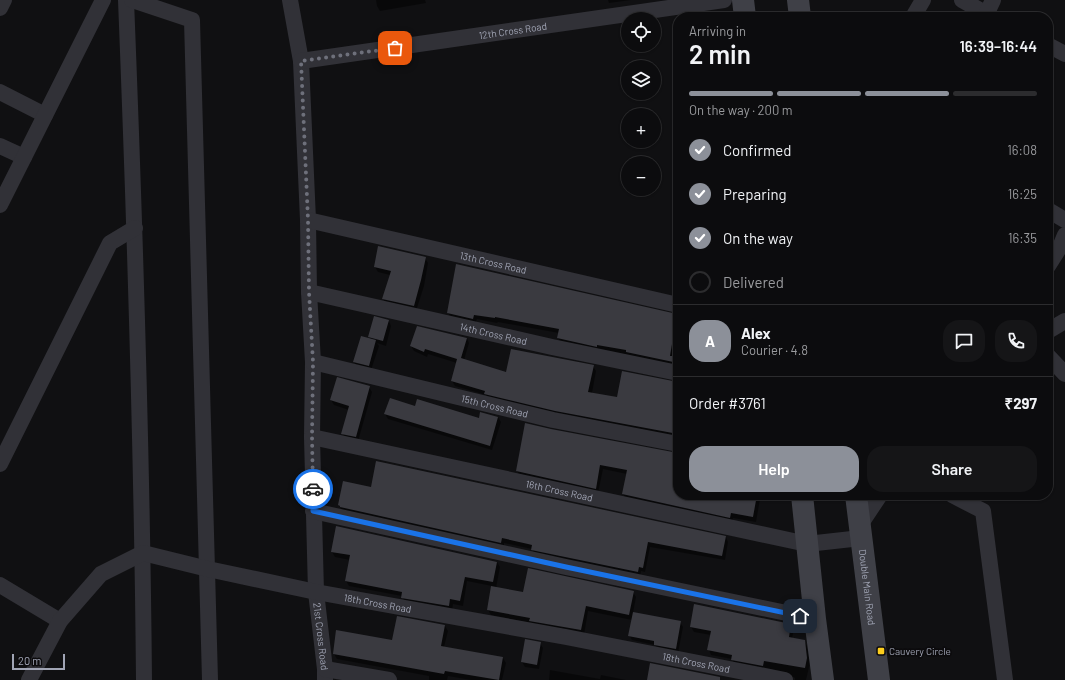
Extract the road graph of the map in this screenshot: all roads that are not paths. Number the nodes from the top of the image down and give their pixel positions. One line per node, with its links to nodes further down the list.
1 (4, 0): 11 (street)
2 (103, 0): 20 (street)
3 (126, 0): 27 (street)
4 (132, 0): 49 (street)
5 (290, 0): 18 (street, 21st Cross Road)
6 (724, 0): 18 (street, 12th Cross Road)
7 (744, 0): 12 (street)
8 (798, 0): 13 (street)
9 (923, 0): 14 (street)
10 (962, 0): 15 (street)
11 (0, 8)
12 (745, 12)
13 (799, 12)
14 (916, 12)
15 (989, 12)
16 (1053, 48): 17 (street)
17 (1065, 54)
18 (301, 61): 25 (street, 21st Cross Road)
19 (0, 92): 20 (street)
20 (45, 115): 22 (street)
21 (0, 146): 22 (street)
22 (24, 157): 23 (street)
23 (0, 205)
24 (1053, 213): 26 (street)
25 (308, 220): 30 (street, 21st Cross Road); 31 (street, 13th Cross Road)
26 (1065, 220)
27 (135, 228): 40 (street); 48 (street)
28 (1065, 235): 29 (street)
29 (1053, 258)
30 (309, 292): 35 (street, 21st Cross Road); 36 (street, 14th Cross Road)
31 (673, 304)
32 (1065, 321): 33 (street)
33 (1053, 328)
34 (1053, 361): 37 (street)
35 (313, 362): 38 (street, 21st Cross Road); 39 (street, 15th Cross Road)
36 (673, 372)
37 (1065, 374)
38 (312, 437): 45 (street, 21st Cross Road); 47 (street, 16th Cross Road)
39 (673, 443)
40 (0, 464)
41 (803, 500): 47 (street)
42 (857, 500): 46 (street, Double Main Road)
43 (877, 500): 46 (street)
44 (962, 500): 62 (street)
45 (313, 511): 51 (street, 21st Cross Road); 52 (street)
46 (861, 531): 47 (street, 16th Cross Road); 61 (street, Double Main Road)
47 (807, 544): 52 (street)
48 (143, 553): 49 (street, 18th Cross Road); 53 (street); 56 (street)
49 (208, 569): 51 (street, 18th Cross Road); 57 (street)
50 (0, 585): 53 (street)
51 (316, 592): 54 (street, 21st Cross Road); 59 (street, 18th Cross Road)
52 (815, 619): 60 (street)
53 (60, 621): 55 (street)
54 (325, 674): 58 (street)
55 (29, 680)
56 (144, 680)
57 (210, 680)
58 (389, 680)
59 (785, 680)
60 (824, 680)
61 (879, 680)
62 (1005, 680)

